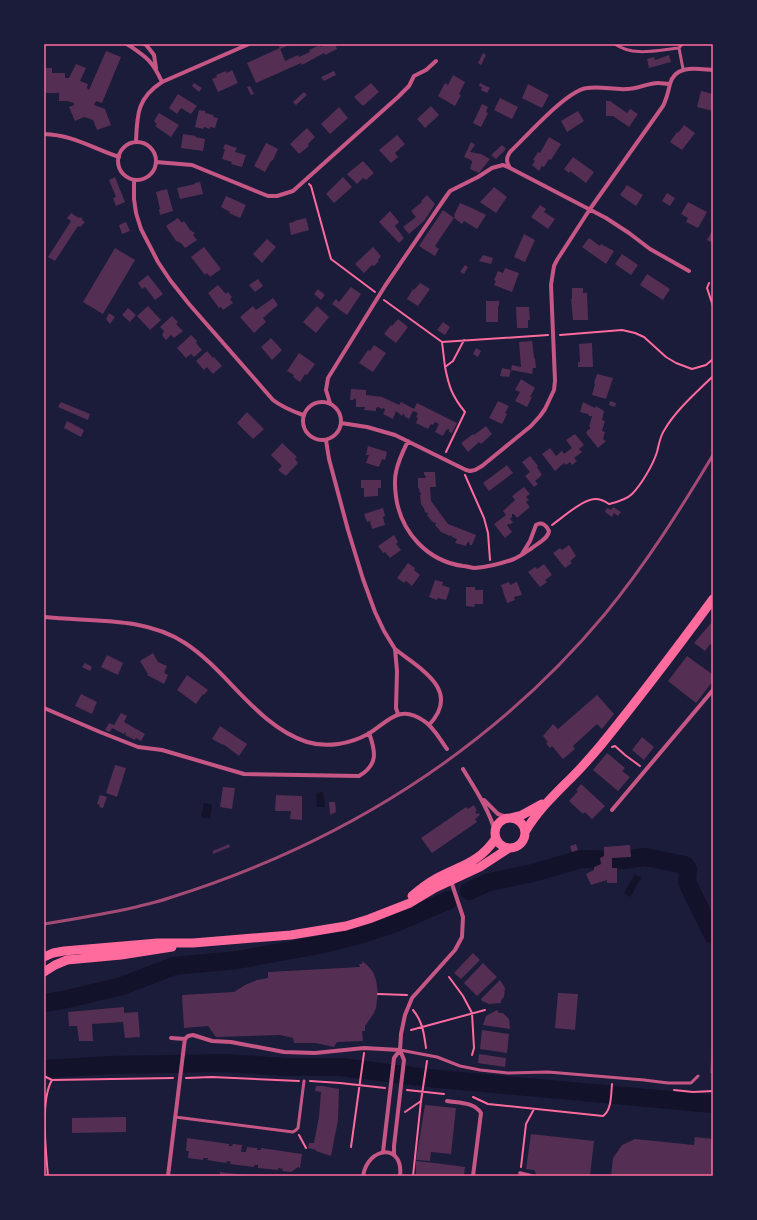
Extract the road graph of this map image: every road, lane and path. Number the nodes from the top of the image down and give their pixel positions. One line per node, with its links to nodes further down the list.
1 (127, 44): 8 (street)
2 (249, 44): 11 (street)
3 (615, 44): 6 (lane)
4 (682, 44): 6 (lane)
5 (145, 45): 8 (street)
6 (679, 48): 9 (lane)
7 (436, 61): 19 (street)
8 (156, 68): 11 (street)
9 (684, 69): 10 (street); 12 (street)
10 (713, 70)
11 (162, 82): 14 (street)
12 (670, 84): 17 (street); 20 (street)
13 (44, 134): 15 (street)
14 (136, 142): 15 (street); 16 (street)
15 (119, 157): 18 (street)
16 (156, 162): 18 (street); 19 (street)
17 (510, 168): 20 (street); 23 (street)
18 (134, 180): 32 (street)
19 (306, 180): 23 (path)
20 (590, 209): 21 (street); 25 (street)
21 (689, 271)
22 (709, 283): 24 (path)
23 (379, 296): 27 (path); 31 (street)
24 (713, 306)
25 (554, 335): 26 (path); 28 (path); 37 (street)
26 (464, 340): 27 (path); 29 (path)
27 (442, 342): 29 (path)
28 (713, 359)
29 (445, 366): 36 (path)
30 (713, 376): 38 (path)
31 (330, 403): 32 (street); 33 (street)
32 (304, 415): 34 (street)
33 (341, 423): 34 (street); 35 (street)
34 (326, 440): 43 (street)
35 (408, 441): 36 (street); 40 (street)
36 (443, 459): 37 (street)
37 (466, 470): 40 (path)
38 (548, 528): 39 (street); 39 (street)
39 (522, 554): 40 (street)
40 (490, 565)
41 (712, 599): 49 (main road)
42 (44, 617): 48 (street)
43 (395, 649): 46 (street); 47 (street)
44 (713, 690): 52 (street)
45 (44, 708): 48 (street)
46 (398, 714): 47 (street); 48 (street)
47 (429, 725): 50 (street)
48 (369, 734)
49 (601, 745): 52 (path); 54 (main road)
50 (447, 749)
51 (462, 769): 53 (street)
52 (646, 770): 55 (street)
53 (481, 797): 56 (street); 58 (street)
54 (550, 798): 56 (main road); 57 (main road)
55 (612, 810)
56 (509, 818): 57 (main road); 58 (main road)
57 (525, 832): 59 (main road)
58 (495, 834): 59 (main road); 60 (main road)
59 (509, 848): 60 (main road)
60 (450, 877): 61 (main road); 74 (street)
61 (193, 943): 62 (main road); 63 (main road)
62 (44, 958)
63 (44, 972)
64 (449, 977): 69 (path)
65 (378, 994): 66 (path)
66 (408, 995)
67 (413, 1010): 70 (path)
68 (485, 1010): 69 (path)
69 (472, 1013): 70 (path); 76 (path)
70 (423, 1027): 71 (path); 75 (path)
71 (411, 1030)
72 (171, 1038): 73 (street)
73 (185, 1039): 74 (street); 81 (street)
74 (400, 1050): 75 (lane); 86 (street); 87 (street)
75 (428, 1055): 80 (lane)
76 (472, 1055)
77 (362, 1062): 84 (path)
78 (425, 1069): 88 (path)
79 (44, 1076): 82 (path)
80 (698, 1076)
81 (179, 1078): 82 (path); 83 (path); 96 (street)
82 (51, 1079): 95 (path)
83 (304, 1081): 84 (path); 97 (lane)
84 (360, 1084): 86 (path); 98 (path)
85 (612, 1084): 93 (path)
86 (391, 1086): 100 (street)
87 (401, 1088): 88 (path); 101 (street)
88 (422, 1092): 89 (path); 91 (path)
89 (444, 1094)
90 (466, 1097): 93 (path)
91 (421, 1101): 94 (path); 107 (path)
92 (447, 1101): 108 (street)
93 (534, 1109): 102 (path)
94 (401, 1115)
95 (44, 1117): 103 (path)
96 (175, 1117): 97 (lane); 104 (street)
97 (296, 1130): 99 (path)
98 (351, 1147)
99 (306, 1148)
100 (382, 1152): 101 (street); 105 (street)
101 (394, 1155): 106 (street)
102 (520, 1173): 109 (street)
103 (48, 1176)
104 (168, 1176)
105 (363, 1176)
106 (400, 1176)
107 (413, 1176)
108 (473, 1176)
109 (532, 1176)

